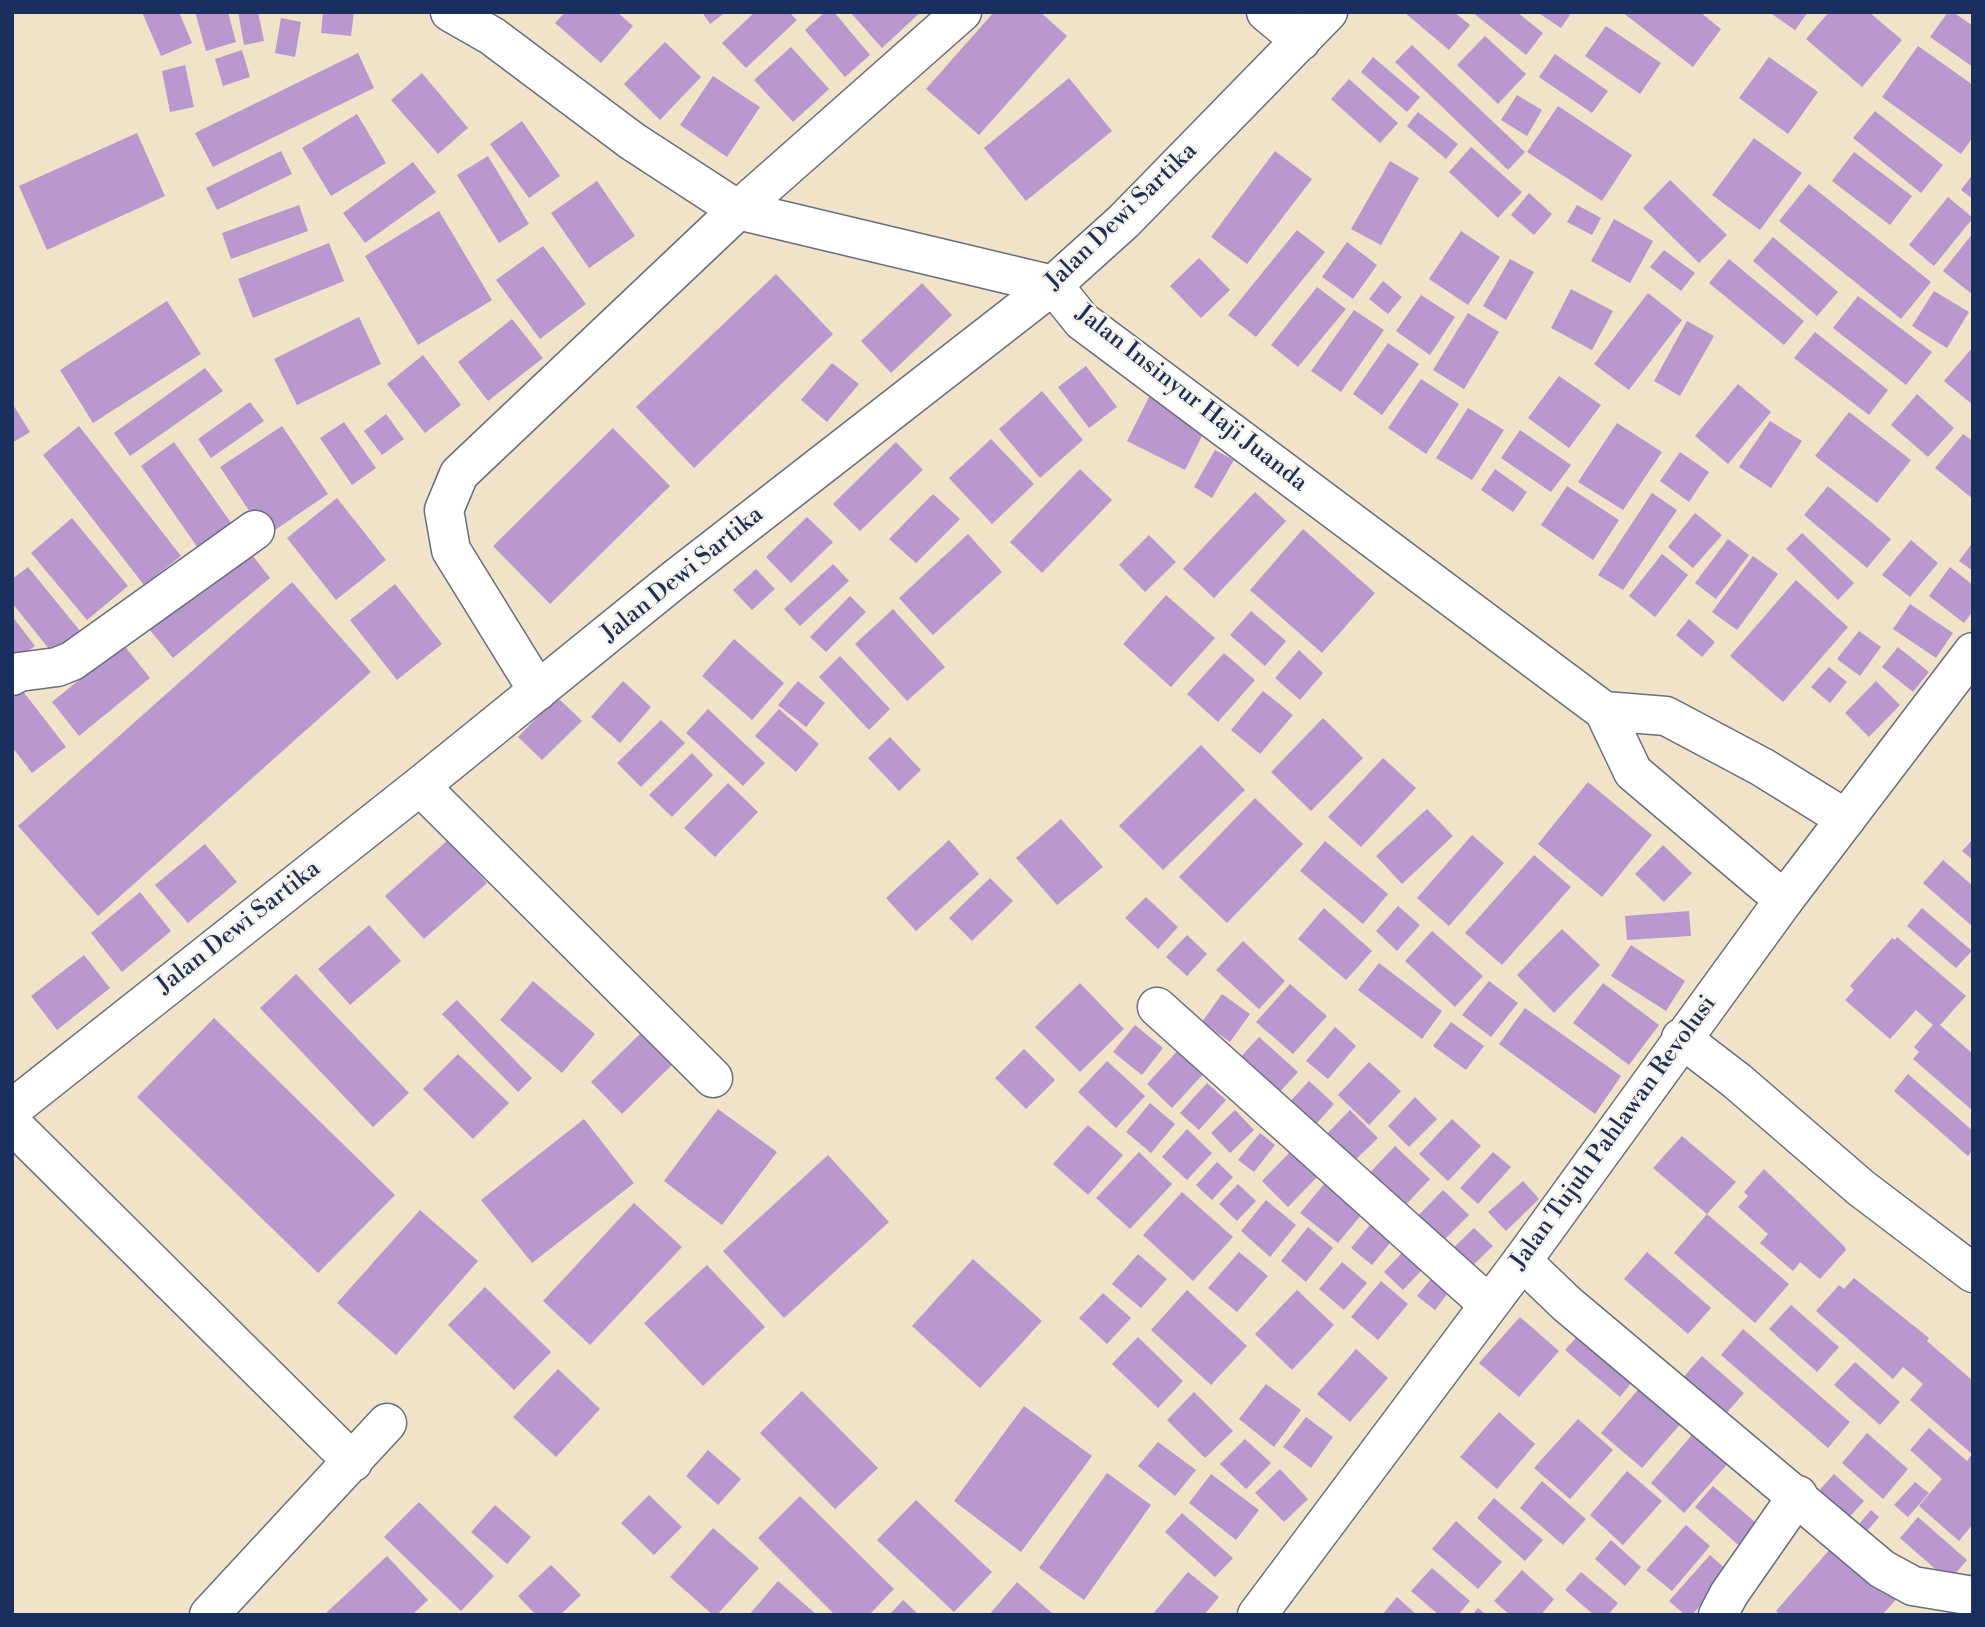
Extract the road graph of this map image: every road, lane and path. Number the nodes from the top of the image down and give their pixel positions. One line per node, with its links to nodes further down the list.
1 (450, 12): 6 (street, Jalan Insinyur Haji Juanda)
2 (962, 12): 6 (street)
3 (1266, 12): 5 (street)
4 (1328, 12): 5 (street, Jalan Dewi Sartika)
5 (1301, 41): 7 (street, Jalan Dewi Sartika)
6 (738, 210): 7 (street, Jalan Insinyur Haji Juanda); 11 (street)
7 (1054, 285): 11 (street, Jalan Dewi Sartika); 12 (street, Jalan Insinyur Haji Juanda)
8 (255, 530): 10 (street)
9 (1973, 652): 14 (street, Jalan Tujuh Pahlawan Revolusi)
10 (12, 676)
11 (538, 691): 13 (street, Jalan Dewi Sartika)
12 (1604, 711): 14 (street); 15 (street, Jalan Insinyur Haji Juanda)
13 (420, 786): 18 (street); 19 (street, Jalan Dewi Sartika)
14 (1846, 820): 15 (street, Jalan Tujuh Pahlawan Revolusi)
15 (1784, 900): 17 (street, Jalan Tujuh Pahlawan Revolusi)
16 (1157, 1007): 23 (street)
17 (1681, 1038): 21 (street, Jalan Tujuh Pahlawan Revolusi); 22 (street)
18 (713, 1078)
19 (12, 1109)
20 (12, 1124): 25 (street)
21 (1522, 1261): 23 (street, Jalan Tujuh Pahlawan Revolusi); 26 (street)
22 (1973, 1273)
23 (1488, 1304): 29 (street, Jalan Tujuh Pahlawan Revolusi)
24 (387, 1423): 25 (street)
25 (353, 1462): 28 (street)
26 (1798, 1495): 27 (street); 30 (street)
27 (1973, 1596)
28 (209, 1615)
29 (1257, 1615)
30 (1718, 1615)

